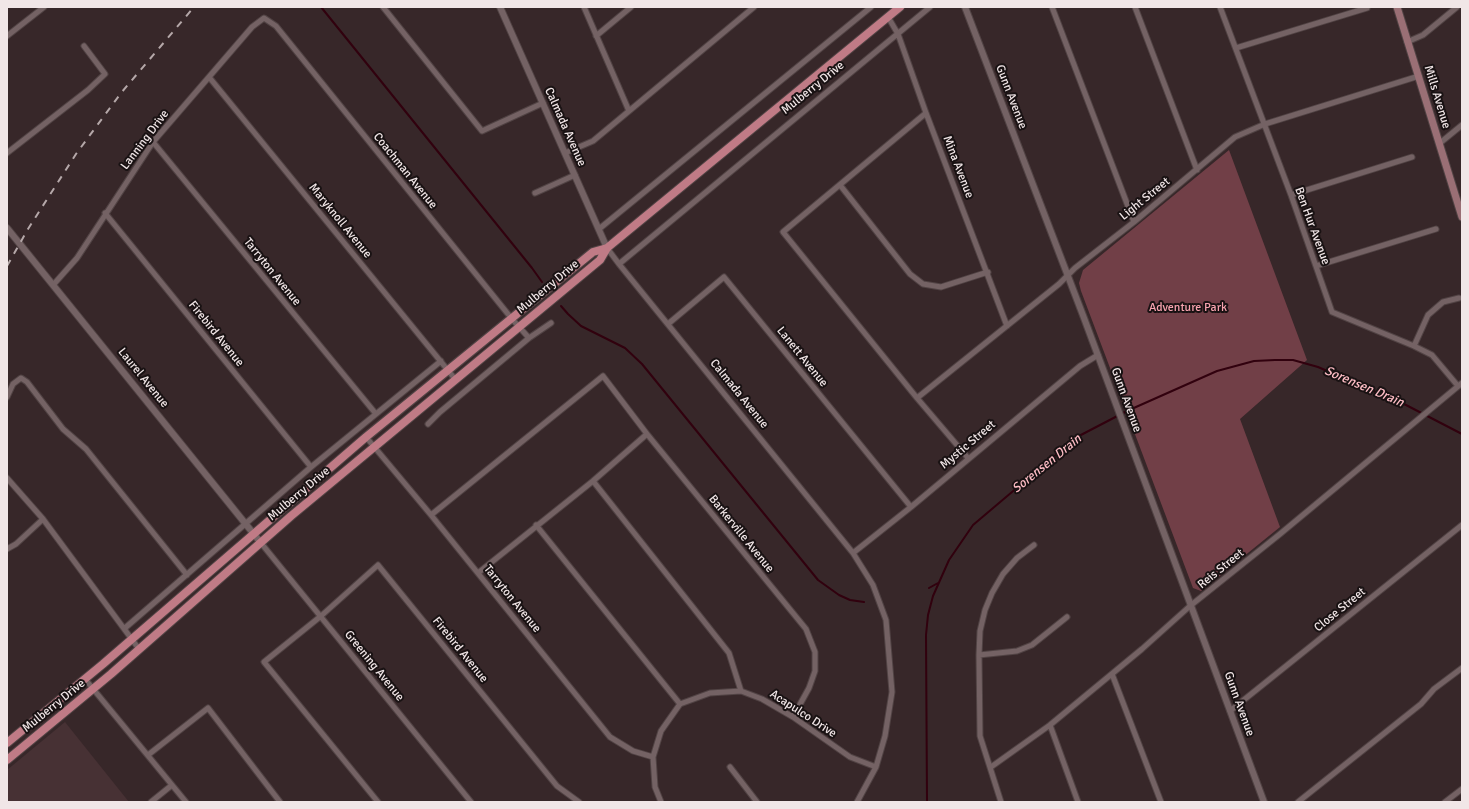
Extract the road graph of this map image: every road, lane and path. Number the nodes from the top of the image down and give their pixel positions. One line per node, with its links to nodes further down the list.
1 (33, 7): 18 (street)
2 (44, 7): 18 (street)
3 (383, 7): 29 (street)
4 (500, 7): 29 (street, Calmada Avenue)
5 (584, 7): 23 (street)
6 (631, 7): 23 (street)
7 (754, 7): 30 (street)
8 (871, 7): 48 (street)
9 (900, 7): 19 (main road, Mulberry Drive)
10 (930, 7): 21 (street, Mulberry Drive)
11 (965, 7): 54 (street, Gunn Avenue)
12 (1052, 7): 46 (street)
13 (1135, 7): 39 (street)
14 (1220, 7): 26 (street, Ben Hur Avenue)
15 (1397, 7): 24 (main road, Mills Avenue)
16 (1457, 7): 24 (street)
17 (1367, 8): 26 (street)
18 (38, 12): 22 (street)
19 (888, 17): 21 (street, Mina Avenue); 50 (main road, Mulberry Drive)
20 (264, 18): 27 (street, Lanning Drive); 57 (street, Coachman Avenue)
21 (898, 34): 31 (street, Mina Avenue); 51 (street, Mulberry Drive)
22 (7, 36)
23 (596, 36): 30 (street)
24 (1407, 42): 28 (main road, Mills Avenue)
25 (84, 46): 36 (street)
26 (1236, 48): 32 (street, Ben Hur Avenue)
27 (210, 76): 34 (street, Lanning Drive); 65 (street, Maryknoll Avenue)
28 (1419, 76): 32 (street, Light Street); 35 (main road, Mills Avenue)
29 (543, 104): 37 (street, Calmada Avenue)
30 (629, 111): 37 (street)
31 (926, 113): 41 (street); 53 (street, Mina Avenue)
32 (1265, 124): 39 (street, Light Street); 43 (street, Ben Hur Avenue)
33 (1462, 125): 35 (street)
34 (153, 142): 44 (street, Lanning Drive); 71 (street, Tarryton Avenue)
35 (1440, 143): 45 (main road, Mills Avenue)
36 (7, 153)
37 (565, 153): 40 (street, Calmada Avenue)
38 (1412, 157): 43 (street)
39 (1197, 170): 46 (street, Light Street)
40 (574, 176): 42 (street); 48 (street, Calmada Avenue)
41 (840, 185): 53 (street); 70 (street)
42 (534, 193)
43 (1291, 195): 52 (street, Ben Hur Avenue)
44 (105, 213): 55 (street, Lanning Drive); 77 (street, Firebird Avenue)
45 (1462, 217)
46 (1134, 222): 54 (street, Light Street)
47 (7, 228): 55 (street, Laurel Avenue)
48 (599, 229): 50 (street, Calmada Avenue)
49 (1436, 229): 52 (street)
50 (607, 248): 51 (street, Calmada Avenue); 57 (main road, Mulberry Drive); 61 (main road, Mulberry Drive)
51 (618, 264): 59 (street, Calmada Avenue)
52 (1316, 266): 63 (street, Ben Hur Avenue)
53 (988, 272): 60 (street, Mina Avenue)
54 (1068, 276): 60 (street, Light Street); 64 (street, Gunn Avenue)
55 (54, 284): 83 (street, Laurel Avenue)
56 (1459, 298): 63 (street)
57 (512, 319): 61 (street, Coachman Avenue); 66 (main road, Mulberry Drive)
58 (551, 323): 62 (street)
59 (668, 324): 80 (street, Lanett Avenue); 90 (street, Calmada Avenue)
60 (1007, 326): 70 (street, Light Street)
61 (519, 327): 62 (street, Coachman Avenue); 67 (main road, Mulberry Drive)
62 (530, 338): 72 (street)
63 (1414, 346): 68 (street, Ben Hur Avenue)
64 (1098, 355): 76 (street, Mystic Street); 93 (street, Gunn Avenue)
65 (441, 361): 66 (street, Maryknoll Avenue); 71 (street)
66 (448, 370): 67 (street, Maryknoll Avenue); 74 (main road, Mulberry Drive)
67 (455, 379): 75 (main road, Mulberry Drive)
68 (1460, 385): 93 (street, Reis Street)
69 (7, 397): 92 (street)
70 (917, 398): 76 (street)
71 (376, 414): 77 (street)
72 (428, 424)
73 (646, 434): 79 (street); 81 (street, Barkerville Avenue); 107 (street, Barkerville Avenue)
74 (366, 437): 75 (street, Tarryton Avenue); 86 (main road, Mulberry Drive)
75 (374, 448): 81 (street, Tarryton Avenue); 87 (main road, Mulberry Drive)
76 (968, 458): 80 (street, Mystic Street)
77 (311, 466): 83 (street)
78 (7, 478): 82 (street)
79 (593, 481): 84 (street); 104 (street)
80 (911, 507): 90 (street, Mystic Street)
81 (431, 515): 91 (street, Tarryton Avenue)
82 (44, 519): 89 (street); 96 (street)
83 (246, 523): 86 (street, Laurel Avenue); 92 (street)
84 (536, 525): 91 (street); 105 (street)
85 (1462, 525): 106 (street, Close Street)
86 (254, 533): 87 (street, Laurel Avenue); 97 (main road, Mulberry Drive)
87 (261, 543): 94 (street, Greening Avenue); 98 (main road, Mulberry Drive)
88 (1034, 545): 99 (street)
89 (7, 549)
90 (853, 553): 114 (street, Calmada Avenue)
91 (478, 572): 111 (street, Tarryton Avenue)
92 (187, 575): 96 (street)
93 (1190, 606): 101 (street, Reis Street); 106 (street, Gunn Avenue)
94 (321, 616): 121 (street); 122 (street, Greening Avenue); 123 (street, Firebird Avenue)
95 (1067, 617): 99 (street)
96 (125, 628): 97 (street)
97 (132, 639): 98 (street); 102 (main road, Mulberry Drive)
98 (139, 649): 103 (main road, Mulberry Drive)
99 (979, 655): 115 (street)
100 (1462, 668): 131 (street)
101 (1112, 674): 108 (street, Reis Street); 129 (street)
102 (85, 680): 103 (street); 109 (main road, Mulberry Drive)
103 (93, 689): 110 (street); 112 (main road, Mulberry Drive)
104 (741, 691): 105 (street, Acapulco Drive); 107 (street, Acapulco Drive)
105 (680, 704): 111 (street)
106 (1230, 711): 130 (street, Gunn Avenue)
107 (793, 717): 114 (street, Acapulco Drive)
108 (1050, 724): 115 (street, Reis Street); 128 (street)
109 (7, 743)
110 (148, 755): 116 (street); 120 (street)
111 (653, 757): 124 (street)
112 (7, 760)
113 (730, 767): 125 (street)
114 (876, 767): 126 (street, Calmada Avenue)
115 (991, 767): 127 (street)
116 (172, 785): 118 (street); 119 (street)
117 (1462, 789): 132 (street)
118 (152, 802)
119 (186, 802)
120 (280, 802)
121 (378, 802)
122 (471, 802)
123 (579, 802)
124 (661, 802)
125 (757, 802)
126 (857, 802)
127 (1001, 802)
128 (1078, 802)
129 (1161, 802)
130 (1264, 802)
131 (1298, 802)
132 (1445, 802)

